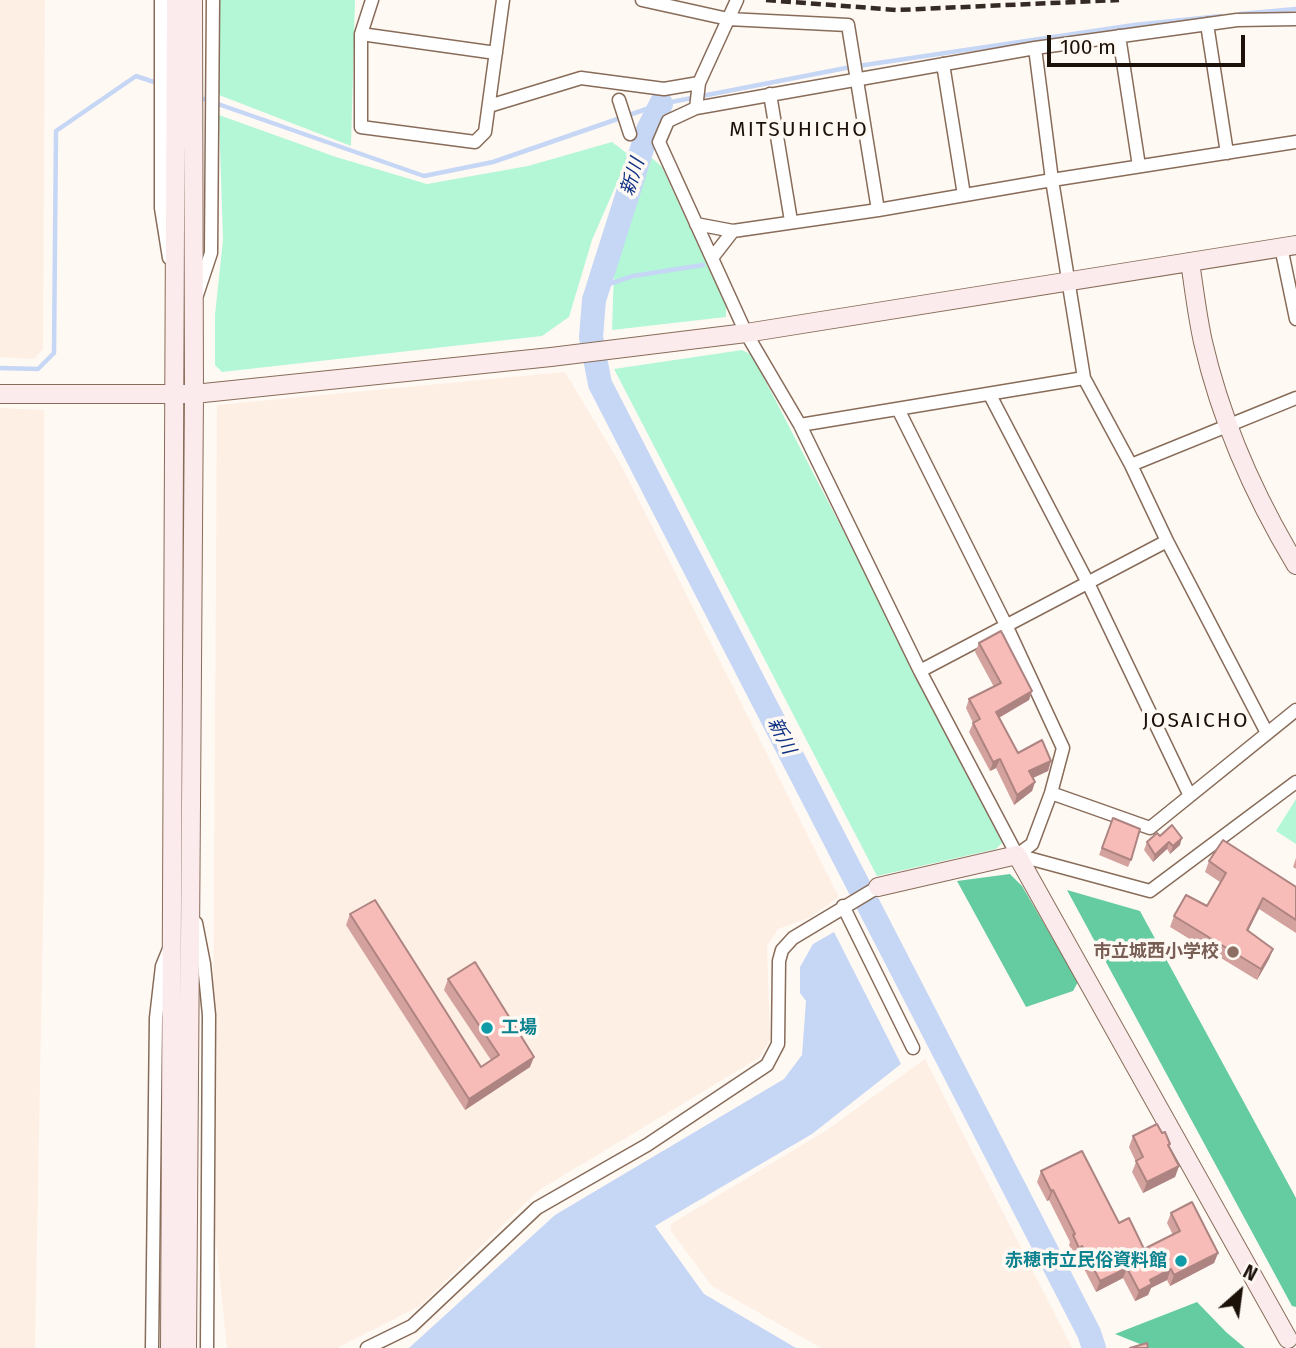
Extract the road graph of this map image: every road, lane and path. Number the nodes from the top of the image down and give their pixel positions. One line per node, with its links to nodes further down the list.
1 (161, 0): 20 (street)
2 (176, 0): 20 (street)
3 (193, 0): 37 (street)
4 (213, 0): 37 (street)
5 (372, 0): 12 (street)
6 (503, 0): 15 (street)
7 (642, 0): 9 (street)
8 (737, 0): 9 (street)
9 (728, 19): 17 (street); 19 (street)
10 (1295, 23): 11 (street)
11 (1207, 24): 13 (street); 25 (street)
12 (361, 34): 15 (street); 22 (street)
13 (1119, 36): 14 (street); 26 (street)
14 (1035, 48): 16 (street); 27 (street)
15 (496, 53): 22 (street)
16 (943, 64): 17 (street); 28 (street)
17 (858, 75): 18 (street); 29 (street)
18 (770, 94): 19 (street); 30 (street)
19 (697, 96): 22 (street); 31 (street)
20 (168, 98): 42 (street)
21 (619, 100): 23 (street)
22 (489, 106)
23 (630, 134)
24 (1296, 142): 25 (street)
25 (1227, 153): 26 (street)
26 (1139, 166): 27 (street)
27 (1052, 180): 28 (street); 36 (street)
28 (964, 195): 29 (street)
29 (878, 210): 30 (street)
30 (792, 221): 32 (street)
31 (696, 224): 32 (street); 34 (street)
32 (733, 231): 34 (street)
33 (1289, 246): 35 (street); 38 (street)
34 (712, 258): 39 (street)
35 (1190, 262): 36 (street); 47 (street)
36 (1067, 281): 39 (street); 40 (street)
37 (193, 307): 43 (street)
38 (1296, 319)
39 (746, 334): 43 (street); 48 (street)
40 (1084, 378): 44 (street); 49 (street)
41 (0, 394): 42 (street)
42 (174, 394): 43 (street); 64 (street)
43 (194, 394): 62 (street)
44 (990, 395): 46 (street); 52 (street)
45 (1296, 398): 47 (street)
46 (898, 409): 48 (street); 53 (street)
47 (1228, 424): 49 (street); 51 (street)
48 (800, 425): 54 (street)
49 (1131, 465): 50 (street)
50 (1167, 541): 52 (street); 56 (street)
51 (1296, 565)
52 (1088, 583): 53 (street); 59 (street)
53 (1006, 625): 54 (street); 58 (street)
54 (920, 671): 60 (street)
55 (1296, 710): 56 (street)
56 (1267, 733): 59 (street)
57 (1296, 782): 60 (street)
58 (1051, 793): 59 (street); 60 (street)
59 (1189, 794)
60 (1017, 855): 61 (street); 67 (street)
61 (878, 887): 63 (street)
62 (190, 895): 66 (street); 71 (street)
63 (843, 906): 65 (street); 72 (street)
64 (172, 943): 66 (street); 68 (street)
65 (913, 1048)
66 (179, 1235): 69 (street); 70 (street)
67 (1291, 1341)
68 (152, 1348)
69 (170, 1348)
70 (187, 1348)
71 (207, 1348)
72 (367, 1348)

